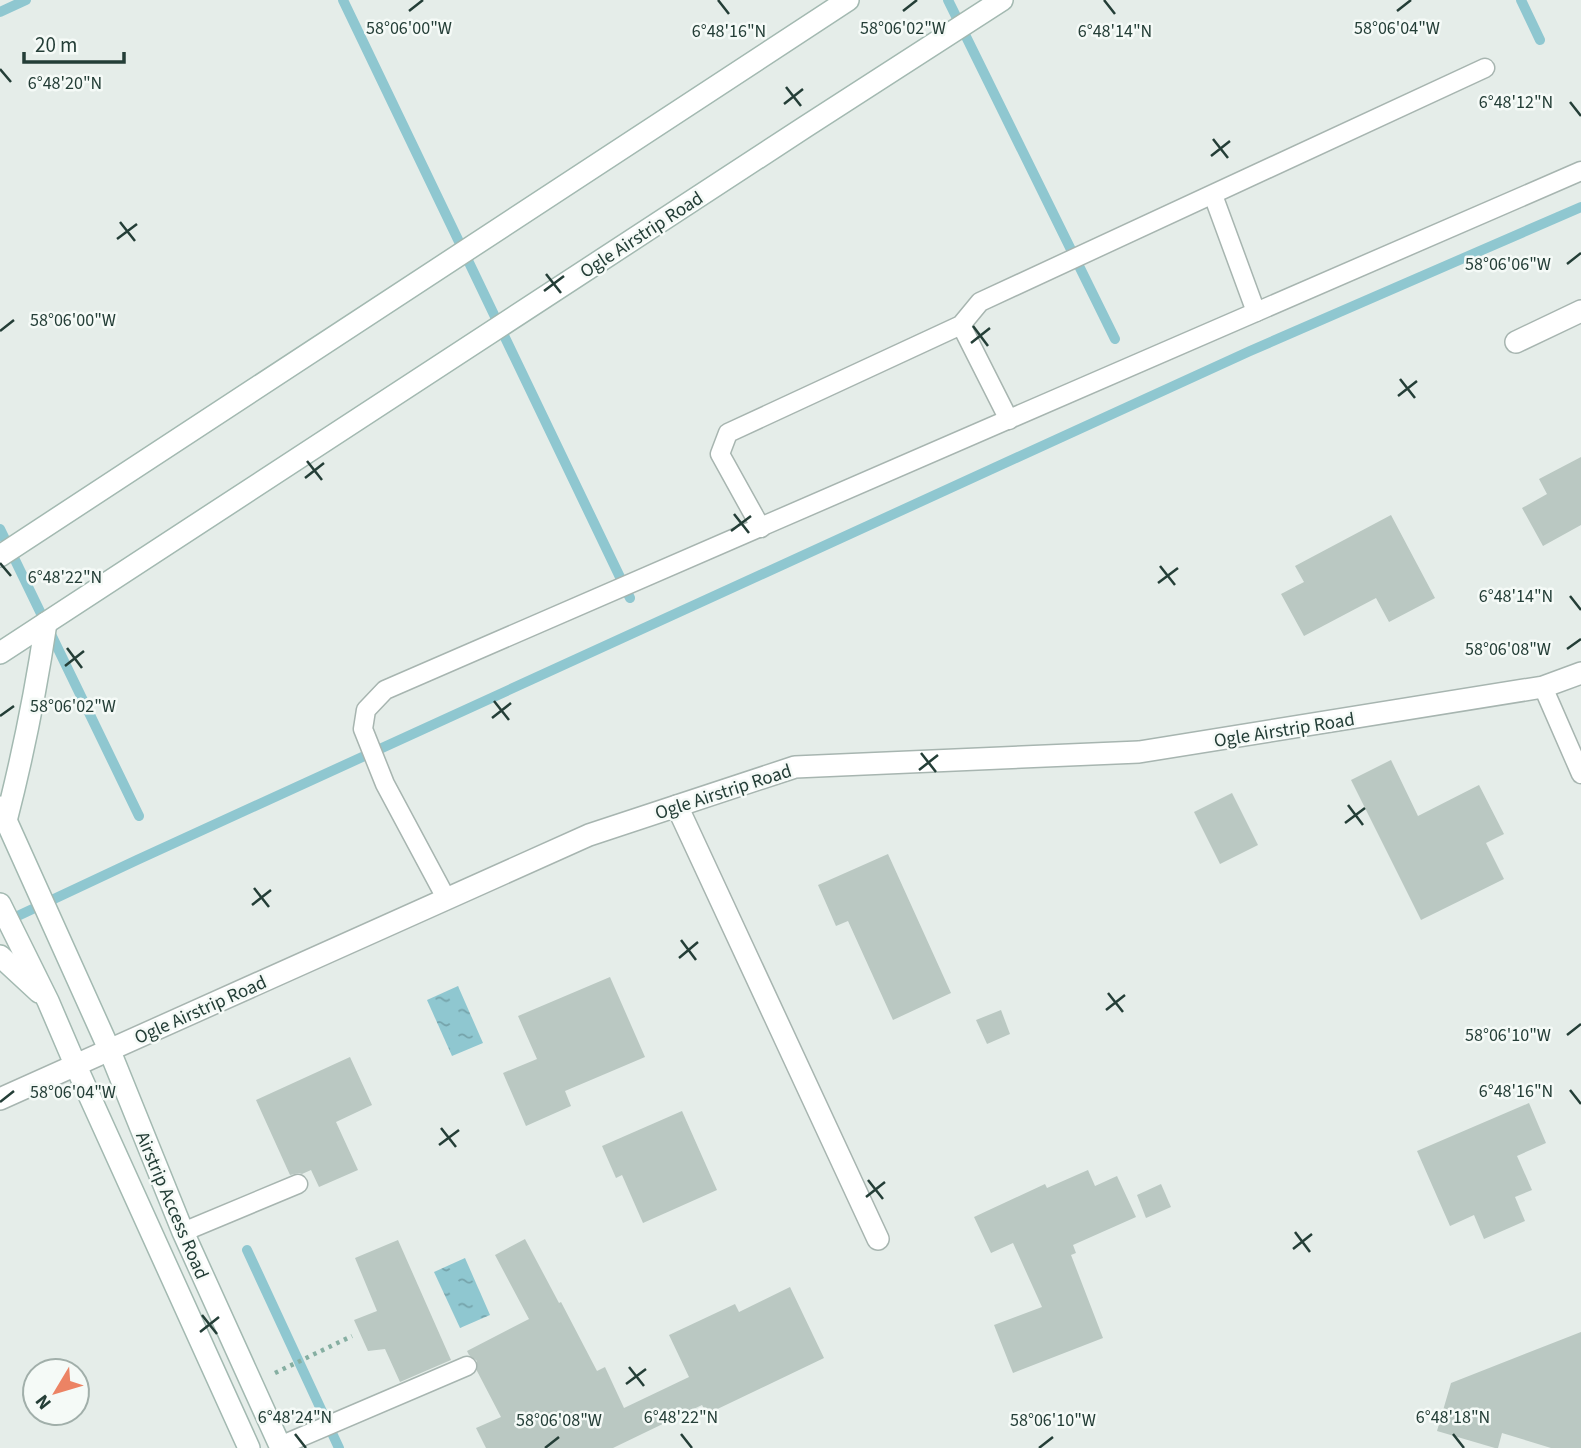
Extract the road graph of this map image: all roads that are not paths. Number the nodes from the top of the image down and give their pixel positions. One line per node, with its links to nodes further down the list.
1 (848, 0): 13 (street)
2 (1002, 0): 15 (street, Ogle Airstrip Road)
3 (1485, 68): 5 (lane)
4 (1581, 171): 7 (lane)
5 (1213, 195): 7 (lane); 8 (lane)
6 (1581, 311): 9 (street)
7 (1256, 312): 10 (lane)
8 (961, 325): 10 (lane); 11 (lane)
9 (1516, 342)
10 (1009, 420): 11 (lane)
11 (761, 528): 22 (lane)
12 (0, 536): 13 (street)
13 (27, 538): 14 (street)
14 (0, 556)
15 (46, 623): 16 (street, Ogle Airstrip Road); 21 (street)
16 (0, 653)
17 (1581, 673): 18 (street, Ogle Airstrip Road)
18 (1543, 687): 19 (lane); 20 (street, Ogle Airstrip Road)
19 (1581, 774)
20 (677, 806): 22 (street, Ogle Airstrip Road); 31 (street)
21 (3, 814): 26 (street, Airstrip Access Road)
22 (446, 898): 26 (street, Ogle Airstrip Road)
23 (0, 904): 25 (street, Airstrip Access Road)
24 (0, 956): 25 (street)
25 (48, 1000): 27 (street, Airstrip Access Road)
26 (109, 1049): 27 (street, Ogle Airstrip Road); 30 (street, Airstrip Access Road)
27 (75, 1064): 28 (street, Ogle Airstrip Road); 34 (street, Airstrip Access Road)
28 (0, 1099)
29 (298, 1184): 30 (lane)
30 (184, 1232): 33 (street, Airstrip Access Road)
31 (878, 1240)
32 (467, 1366): 33 (lane)
33 (287, 1444)
34 (248, 1448)

